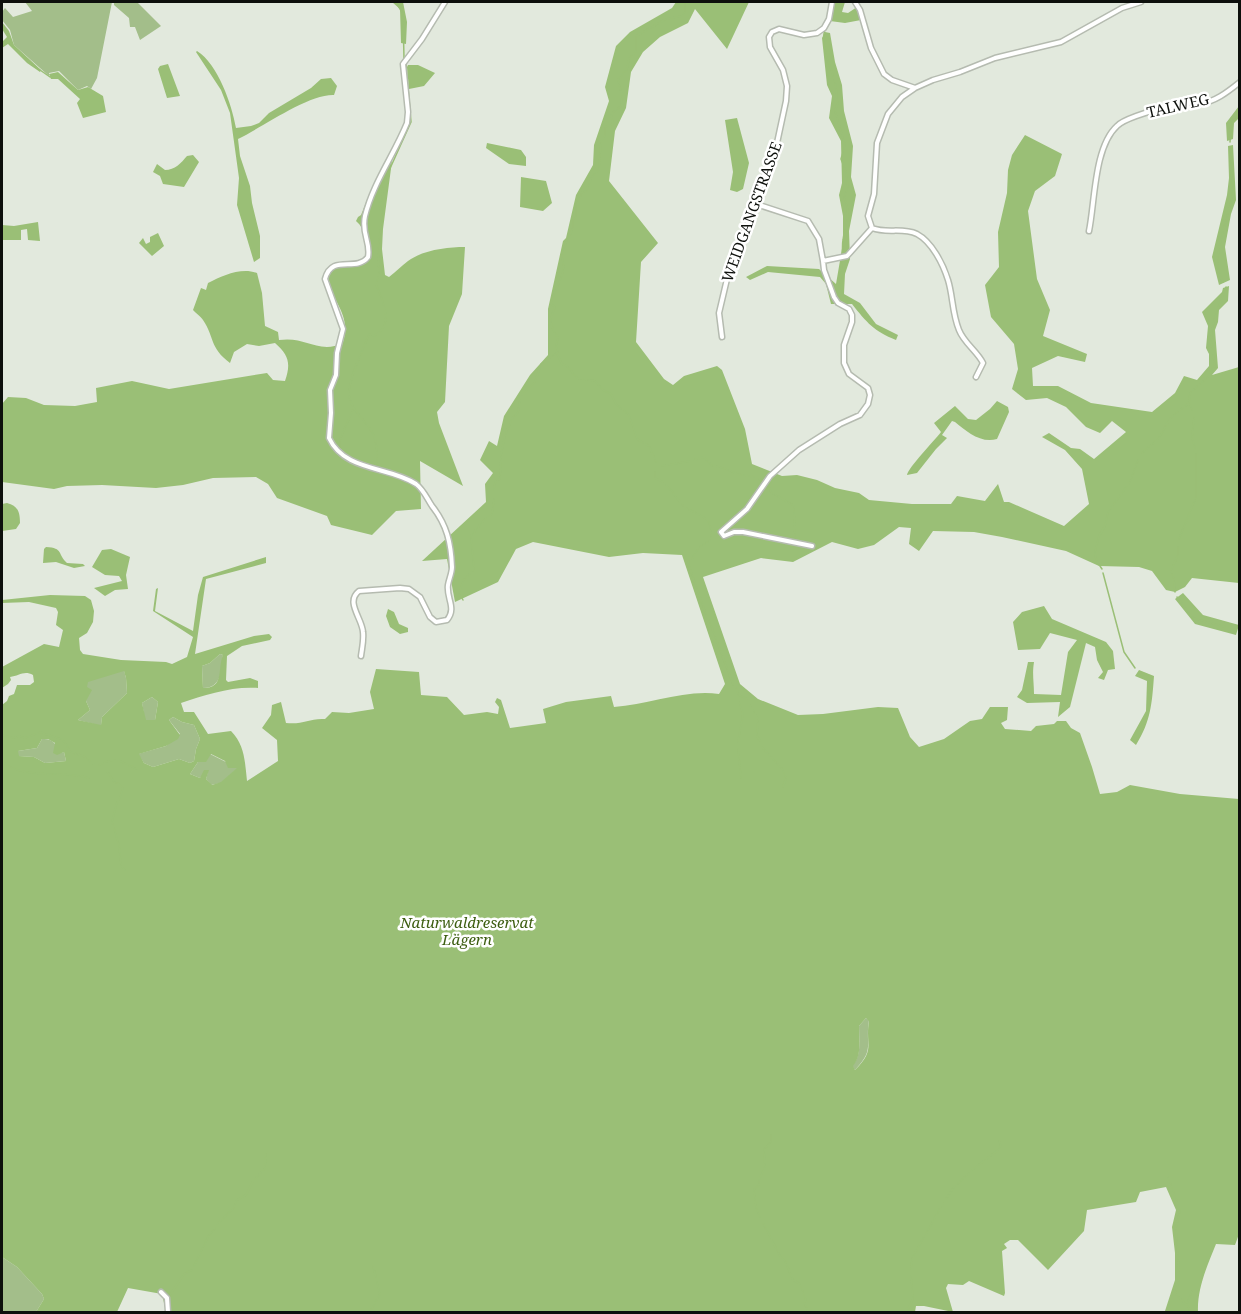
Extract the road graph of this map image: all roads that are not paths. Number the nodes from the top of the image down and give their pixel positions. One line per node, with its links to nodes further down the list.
1 (445, 2): 14 (street)
2 (832, 2): 7 (street, WEIDGANGSTRASSE)
3 (855, 2): 6 (street)
4 (1141, 2): 6 (street)
5 (1239, 82): 9 (street, TALWEG)
6 (915, 88): 8 (street)
7 (756, 204): 10 (street); 11 (street, WEIDGANGSTRASSE)
8 (872, 228): 10 (street); 12 (street)
9 (1089, 231)
10 (823, 261): 13 (street)
11 (722, 337)
12 (976, 377)
13 (812, 546)
14 (361, 656)
15 (160, 1292): 16 (street)
16 (168, 1312)

